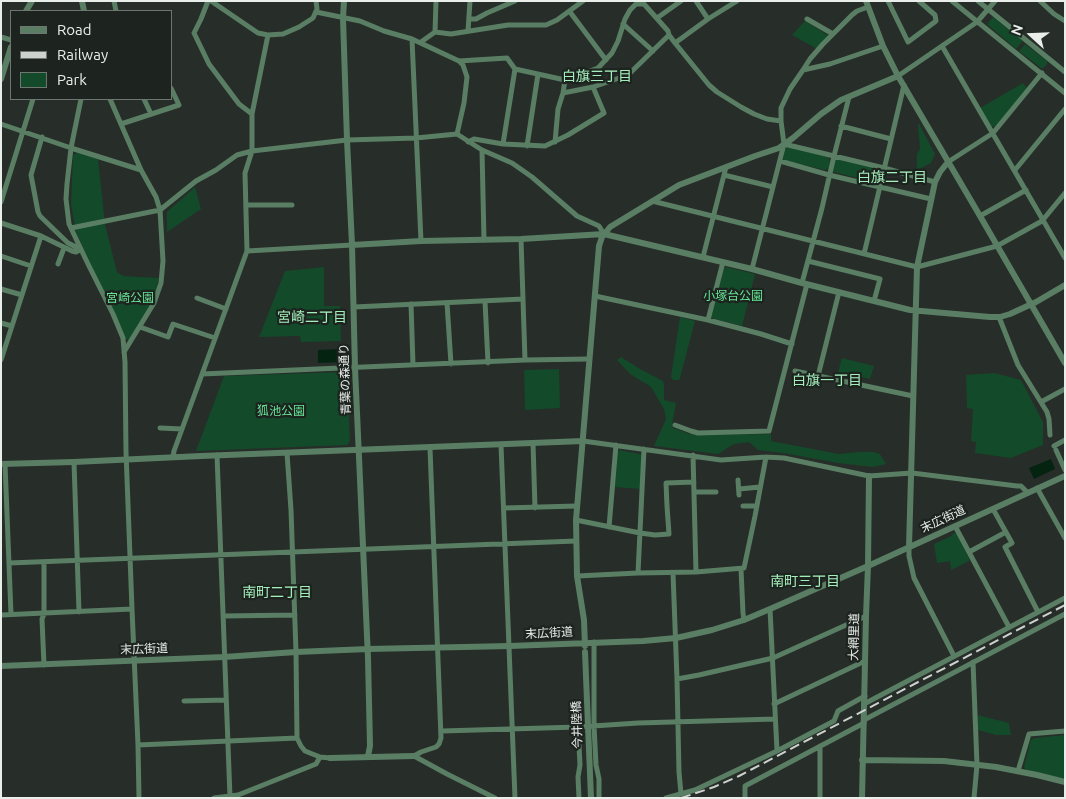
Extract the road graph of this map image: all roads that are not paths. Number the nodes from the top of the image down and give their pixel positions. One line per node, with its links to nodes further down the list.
1 (210, 1): 33 (street); 64 (street)
2 (316, 1): 20 (street)
3 (344, 1): 22 (street, 青葉の森通り)
4 (436, 1): 31 (street)
5 (470, 1): 24 (street)
6 (515, 1): 17 (street)
7 (583, 1): 21 (street)
8 (681, 1): 23 (street)
9 (696, 1): 25 (street)
10 (737, 1): 25 (street)
11 (888, 1): 12 (street)
12 (919, 1)
13 (952, 1): 28 (street)
14 (978, 1): 19 (street)
15 (995, 1): 19 (street)
16 (1042, 2): 27 (street)
17 (502, 4): 24 (street)
18 (867, 4): 32 (street); 38 (street)
19 (988, 10): 28 (street); 46 (street)
20 (316, 12): 22 (street); 33 (street)
21 (570, 12): 30 (street); 42 (street)
22 (343, 18): 35 (street); 75 (street, 青葉の森通り)
23 (657, 18): 29 (street); 34 (street)
24 (469, 19): 30 (street)
25 (708, 19): 37 (street)
26 (807, 19): 32 (street)
27 (1065, 21)
28 (977, 22): 39 (street); 47 (street)
29 (624, 24): 40 (street); 42 (street)
30 (468, 31): 31 (street)
31 (435, 32): 36 (street)
32 (833, 34): 45 (street)
33 (268, 35): 64 (street)
34 (669, 35): 37 (street); 40 (street)
35 (412, 39): 36 (street); 73 (street)
36 (421, 42): 43 (street)
37 (675, 43): 65 (street)
38 (883, 46): 45 (street); 49 (street)
39 (942, 46): 49 (street); 70 (street)
40 (653, 51): 53 (street)
41 (4, 57): 50 (street)
42 (606, 60): 51 (street)
43 (459, 61): 44 (street); 71 (street)
44 (515, 69): 48 (street); 78 (street)
45 (803, 70): 65 (street)
46 (1065, 72)
47 (1042, 73): 56 (street); 70 (street)
48 (538, 74): 51 (street); 80 (street)
49 (898, 76): 52 (street); 57 (street)
50 (1, 79)
51 (565, 80): 55 (street)
52 (904, 85): 74 (street); 86 (street)
53 (593, 87): 55 (street); 77 (street)
54 (172, 90): 63 (street)
55 (563, 93): 77 (street)
56 (1065, 93)
57 (848, 97): 68 (street); 79 (street)
58 (33, 100): 69 (street)
59 (81, 100): 81 (street)
60 (110, 100): 67 (street)
61 (144, 100): 63 (street)
62 (1065, 109): 90 (street)
63 (151, 114): 67 (street)
64 (252, 114): 83 (street)
65 (781, 121): 79 (street)
66 (1, 124): 69 (street)
67 (121, 124): 89 (street)
68 (841, 126): 74 (street); 84 (street)
69 (24, 132): 72 (street); 99 (street)
70 (993, 133): 86 (street); 90 (street)
71 (457, 134): 73 (street); 76 (street)
72 (42, 138): 81 (street); 119 (street)
73 (416, 138): 75 (street); 114 (street)
74 (892, 139): 88 (street)
75 (347, 140): 83 (street); 116 (street, 青葉の森通り)
76 (468, 142): 78 (street); 82 (street)
77 (555, 142): 80 (street)
78 (503, 144): 80 (street)
79 (784, 144): 84 (street); 85 (street); 87 (street)
80 (527, 146)
81 (71, 148): 89 (street); 108 (street)
82 (482, 150): 110 (street); 113 (street)
83 (252, 151): 101 (street); 103 (street)
84 (834, 156): 88 (street); 92 (street)
85 (780, 161): 92 (street); 94 (street)
86 (948, 162): 93 (street); 104 (street)
87 (726, 167): 91 (street); 100 (street)
88 (884, 168): 93 (street); 95 (street)
89 (141, 170): 103 (street)
90 (1015, 170): 96 (street)
91 (724, 175): 94 (street); 105 (street)
92 (830, 175): 95 (street); 115 (street)
93 (935, 182): 98 (street)
94 (773, 187): 109 (street)
95 (880, 187): 98 (street); 121 (street)
96 (1026, 190): 104 (street); 106 (street)
97 (1065, 193): 106 (street)
98 (931, 199): 129 (street)
99 (1, 202)
100 (652, 202): 105 (street); 110 (street)
101 (246, 205): 102 (street); 120 (street)
102 (292, 205)
103 (160, 210): 108 (street); 151 (street)
104 (980, 216): 117 (street)
105 (713, 217): 109 (street); 123 (street)
106 (1042, 220): 117 (street); 124 (street)
107 (1, 222): 111 (street)
108 (71, 228): 119 (street)
109 (763, 229): 115 (street); 130 (street)
110 (604, 234): 112 (street); 123 (street); 136 (street, 今井陸橋)
111 (41, 236): 118 (street); 128 (street)
112 (521, 239): 113 (street); 138 (street)
113 (484, 240): 114 (street)
114 (421, 241): 116 (street)
115 (813, 242): 121 (street); 125 (street)
116 (352, 245): 120 (street); 144 (street, 青葉の森通り)
117 (997, 246): 129 (street); 143 (street)
118 (64, 248): 119 (street); 127 (street)
119 (81, 249): 154 (street)
120 (247, 251): 145 (street)
121 (864, 254): 129 (street)
122 (1, 256): 128 (street)
123 (703, 257): 126 (street)
124 (1065, 258)
125 (808, 261): 131 (street); 140 (street)
126 (722, 262): 130 (street); 148 (street)
127 (58, 264)
128 (31, 266): 135 (street)
129 (917, 267): 146 (street)
130 (752, 269): 131 (street)
131 (805, 284): 134 (street); 153 (street)
132 (1065, 285): 143 (street)
133 (1, 289): 135 (street)
134 (839, 292): 140 (street); 165 (street)
135 (22, 295): 150 (street)
136 (595, 296): 148 (street); 155 (street, 今井陸橋)
137 (197, 298): 145 (street)
138 (523, 299): 139 (street); 157 (street)
139 (485, 301): 141 (street); 158 (street)
140 (874, 301): 146 (street)
141 (447, 303): 142 (street); 160 (street)
142 (411, 304): 144 (street); 161 (street)
143 (1032, 304): 147 (street); 159 (street)
144 (354, 307): 162 (street, 青葉の森通り)
145 (226, 309): 152 (street)
146 (916, 311): 147 (street); 167 (street)
147 (999, 317): 168 (street)
148 (708, 320): 153 (street)
149 (1, 323): 150 (street)
150 (12, 326): 156 (street)
151 (140, 327): 152 (street); 154 (street)
152 (215, 338): 164 (street)
153 (792, 344): 169 (street)
154 (124, 353): 186 (street)
155 (589, 359): 157 (street); 174 (street, 今井陸橋)
156 (1, 360)
157 (525, 360): 158 (street)
158 (488, 363): 160 (street)
159 (1065, 363)
160 (451, 364): 161 (street)
161 (413, 366): 162 (street)
162 (355, 368): 164 (street); 179 (street, 青葉の森通り)
163 (795, 371): 165 (street)
164 (202, 374): 171 (street)
165 (818, 376): 167 (street)
166 (1065, 390): 168 (street)
167 (914, 396): 190 (street)
168 (1041, 402): 172 (street)
169 (675, 425)
170 (160, 428): 171 (street)
171 (182, 429): 185 (street)
172 (1050, 435)
173 (1065, 440): 189 (street)
174 (583, 441): 175 (street); 177 (street); 202 (street, 今井陸橋)
175 (533, 443): 176 (street); 206 (street)
176 (501, 445): 178 (street); 205 (street)
177 (616, 445): 180 (street); 210 (street)
178 (430, 448): 179 (street); 216 (street)
179 (359, 450): 181 (street); 218 (street, 青葉の森通り)
180 (644, 450): 183 (street); 212 (street)
181 (287, 453): 182 (street); 219 (street)
182 (217, 455): 185 (street); 221 (street)
183 (693, 455): 184 (street); 194 (street)
184 (766, 456): 191 (street); 195 (street)
185 (173, 457): 186 (street)
186 (126, 459): 187 (street); 222 (street)
187 (74, 462): 188 (street); 223 (street)
188 (3, 464): 225 (street)
189 (1065, 470)
190 (912, 473): 191 (street); 200 (street); 217 (street)
191 (869, 476): 226 (street, 大網里道)
192 (1065, 476): 196 (street, 末広街道)
193 (738, 480): 197 (street)
194 (694, 482): 198 (street); 212 (street)
195 (760, 487): 197 (street); 204 (street)
196 (1037, 488): 200 (street, 末広街道); 213 (street)
197 (739, 489): 201 (street)
198 (694, 492): 199 (street); 228 (street)
199 (716, 492)
200 (1028, 493): 207 (street, 末広街道)
201 (739, 495)
202 (577, 506): 206 (street); 208 (street, 今井陸橋)
203 (743, 506): 204 (street)
204 (757, 506): 227 (street)
205 (504, 508): 206 (street); 215 (street)
206 (535, 508)
207 (993, 509): 209 (street, 末広街道); 211 (street)
208 (576, 520): 210 (street); 214 (street, 今井陸橋)
209 (955, 526): 217 (street, 末広街道); 220 (street)
210 (609, 527): 212 (street)
211 (1006, 532): 220 (street); 236 (street)
212 (640, 534): 229 (street)
213 (1065, 538)
214 (576, 541): 215 (street); 231 (street, 今井陸橋)
215 (506, 544): 216 (street); 249 (street)
216 (434, 547): 218 (street); 250 (street)
217 (910, 547): 226 (street, 末広街道); 253 (street)
218 (363, 549): 219 (street); 251 (street, 青葉の森通り)
219 (293, 552): 221 (street); 241 (street)
220 (969, 552): 245 (street)
221 (220, 555): 222 (street); 242 (street)
222 (130, 558): 223 (street); 234 (street)
223 (77, 560): 224 (street); 235 (street)
224 (44, 562): 225 (street); 238 (street)
225 (9, 563): 237 (street)
226 (868, 566): 233 (street, 末広街道); 243 (street, 大網里道)
227 (741, 569): 228 (street); 244 (street)
228 (696, 572): 230 (street)
229 (638, 573): 230 (street); 231 (street)
230 (674, 573): 246 (street)
231 (577, 576): 248 (street, 今井陸橋)
232 (1065, 598): 236 (street)
233 (770, 609): 244 (street, 末広街道); 255 (street)
234 (132, 610): 235 (street); 256 (street)
235 (79, 612): 238 (street)
236 (1038, 612): 245 (street)
237 (11, 614): 238 (street); 240 (street)
238 (44, 614): 259 (street)
239 (1065, 614): 258 (street)
240 (1, 615)
241 (295, 615): 242 (street); 252 (street)
242 (223, 616): 254 (street)
243 (866, 616): 255 (street); 257 (street, 大網里道)
244 (744, 620): 246 (street, 末広街道)
245 (1009, 627): 253 (street)
246 (676, 638): 247 (street, 末広街道); 261 (street)
247 (594, 642): 248 (street, 末広街道); 270 (street)
248 (585, 643): 249 (street, 末広街道); 295 (street, 今井陸橋, bridge)
249 (510, 646): 250 (street, 末広街道); 272 (street)
250 (438, 648): 251 (street, 末広街道); 274 (street)
251 (368, 649): 252 (street, 末広街道); 280 (street, 青葉の森通り)
252 (296, 652): 254 (street, 末広街道); 275 (street)
253 (954, 656): 266 (street)
254 (224, 658): 256 (street, 末広街道); 263 (street)
255 (773, 658): 261 (street); 265 (street)
256 (134, 661): 259 (street, 末広街道); 277 (street)
257 (865, 661): 262 (street, 大網里道); 265 (street)
258 (973, 662): 269 (street); 285 (street)
259 (44, 665): 260 (street, 末広街道)
260 (1, 666)
261 (677, 679): 268 (street)
262 (865, 696): 266 (street, 大網里道); 279 (street)
263 (226, 700): 264 (street); 276 (street)
264 (184, 701)
265 (774, 704): 267 (street)
266 (864, 704): 269 (street, 大網里道)
267 (775, 719): 268 (street); 279 (street)
268 (678, 722): 270 (street); 288 (street)
269 (864, 722): 278 (street); 284 (street, 大網里道)
270 (594, 726): 271 (street); 296 (street)
271 (578, 727): 272 (street); 294 (street)
272 (513, 730): 274 (street); 293 (street)
273 (1065, 731): 286 (street)
274 (442, 732): 281 (street)
275 (297, 738): 276 (street); 282 (street)
276 (227, 742): 277 (street); 289 (street)
277 (138, 744): 290 (street)
278 (820, 746): 298 (street); 299 (street)
279 (777, 751): 288 (street)
280 (368, 756): 281 (street); 283 (street)
281 (414, 756): 292 (street)
282 (320, 757): 283 (street); 289 (street)
283 (330, 758)
284 (862, 760): 285 (street); 300 (street, 大網里道)
285 (977, 765): 286 (street); 301 (street)
286 (1018, 771): 287 (street)
287 (1065, 782)
288 (681, 794): 297 (street)
289 (230, 797): 291 (street)
290 (139, 798)
291 (214, 798)
292 (495, 798)
293 (515, 798)
294 (579, 798)
295 (591, 798)
296 (599, 798)
297 (666, 798)
298 (745, 798)
299 (820, 798)
300 (862, 798)
301 (974, 798)

